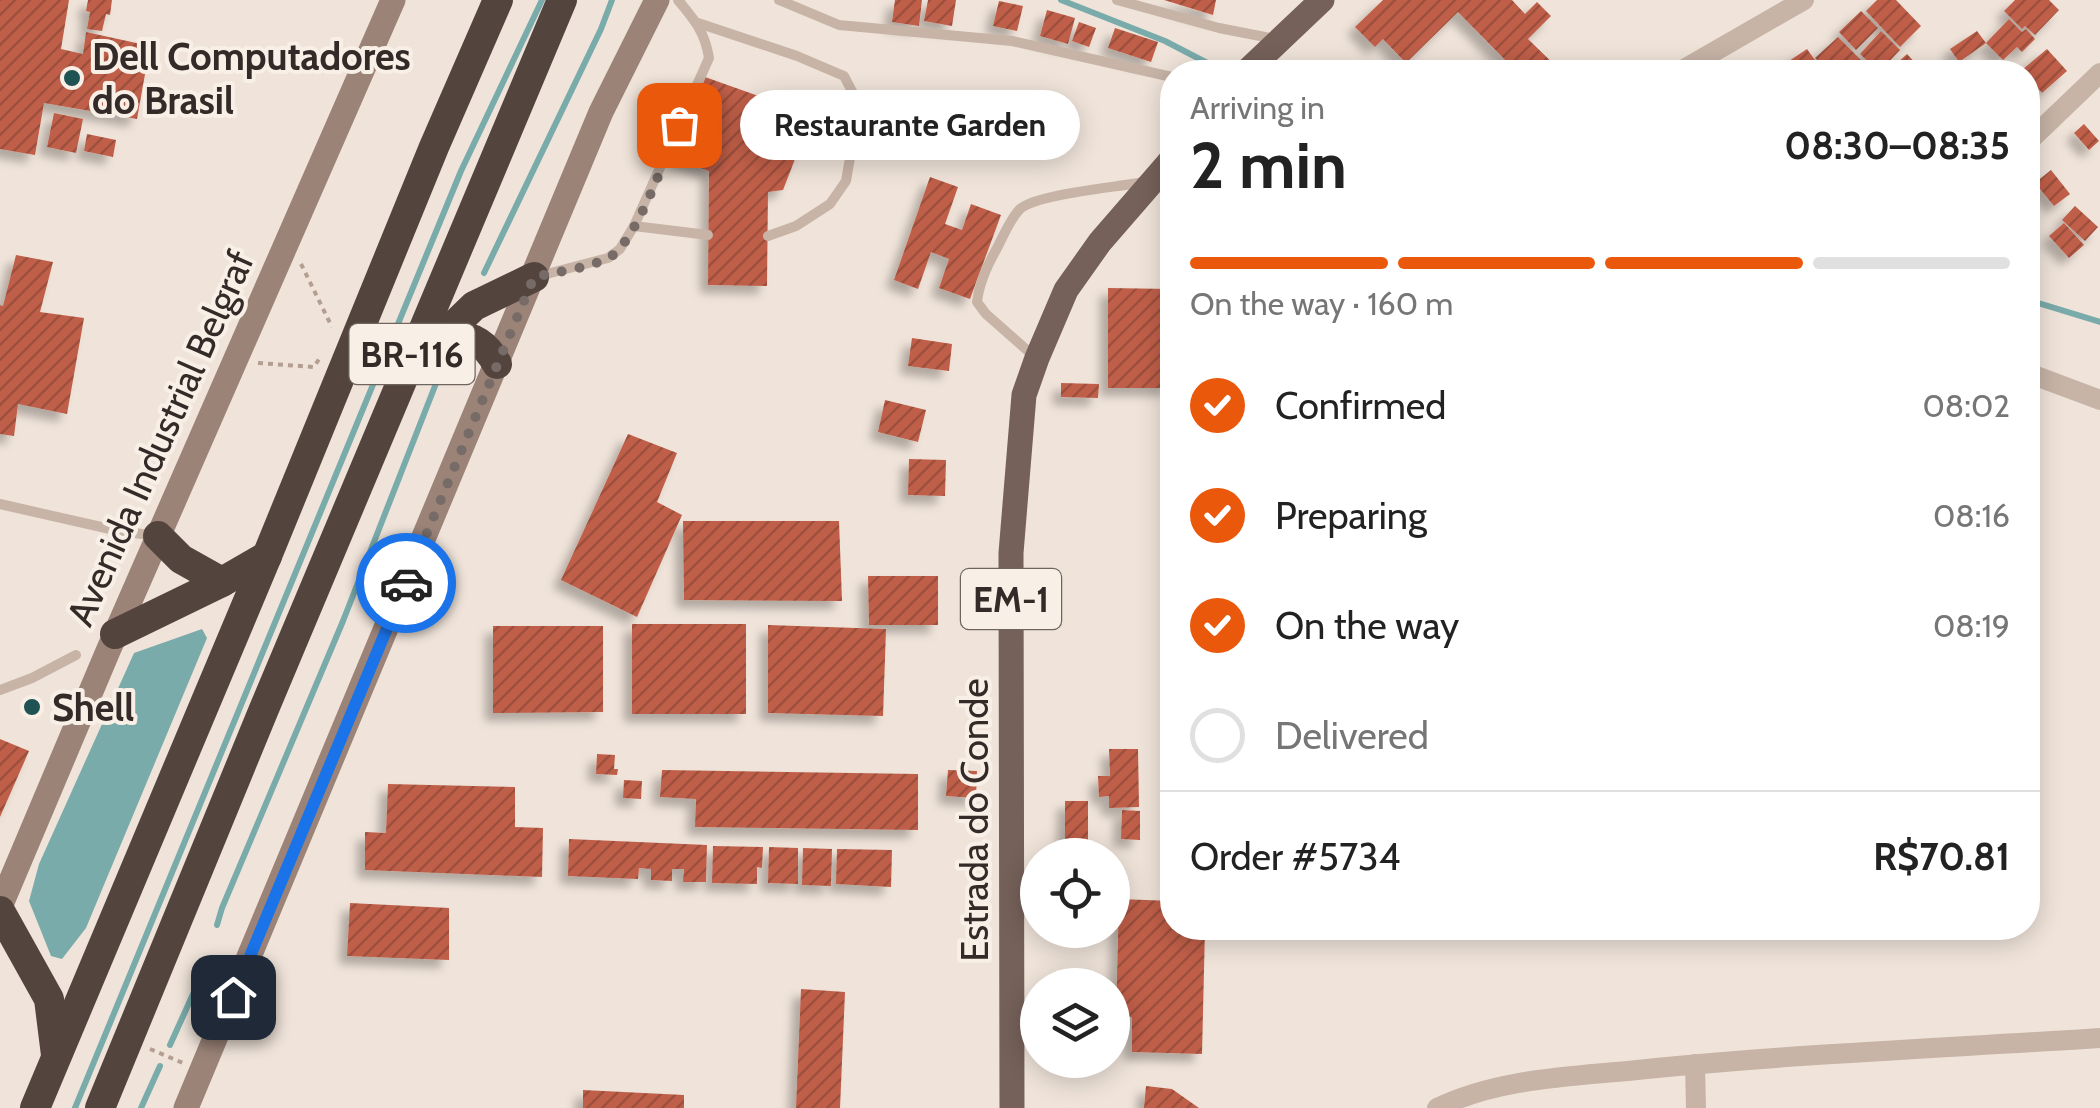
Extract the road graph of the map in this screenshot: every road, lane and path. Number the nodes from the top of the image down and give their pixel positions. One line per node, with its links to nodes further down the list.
1 (393, 0): 22 (main road, Avenida Industrial Belgraf)
2 (498, 0): 25 (highway, BR-116)
3 (562, 0): 27 (highway, BR-116)
4 (657, 0): 23 (main road)
5 (678, 0): 10 (lane)
6 (779, 0): 15 (lane)
7 (1117, 0): 11 (lane)
8 (1322, 0): 11 (main road)
9 (1804, 0): 13 (street)
10 (698, 23): 19 (lane); 21 (lane)
11 (1274, 46): 12 (main road)
12 (1259, 60)
13 (1700, 60)
14 (2100, 72): 16 (street)
15 (1160, 74)
16 (2040, 130)
17 (1160, 175): 18 (main road, Estrada do Conde / EM-1)
18 (1156, 180): 28 (main road, Estrada do Conde / EM-1); 28 (lane)
19 (634, 226): 20 (lane); 23 (lane)
20 (708, 234)
21 (768, 236)
22 (288, 238): 25 (path); 29 (main road, Avenida Industrial Belgraf)
23 (534, 277): 24 (highway); 30 (main road)
24 (443, 336): 27 (highway); 30 (highway)
25 (354, 341): 35 (highway, BR-116)
26 (325, 350): 29 (path)
27 (412, 354): 47 (highway, BR-116)
28 (1037, 358): 49 (main road, Estrada do Conde / EM-1)
29 (234, 361): 34 (main road, Avenida Industrial Belgraf)
30 (497, 364): 45 (main road)
31 (2040, 377): 32 (street)
32 (2100, 400)
33 (0, 504): 34 (lane)
34 (158, 536): 36 (highway); 37 (main road, Avenida Industrial Belgraf)
35 (267, 556): 36 (highway); 43 (highway, BR-116)
36 (222, 582): 37 (highway)
37 (115, 634): 40 (main road, Avenida Industrial Belgraf)
38 (76, 655): 39 (lane)
39 (0, 690)
40 (0, 909): 43 (highway)
41 (2100, 1038): 44 (street)
42 (147, 1048): 45 (path)
43 (56, 1057): 46 (highway, BR-116)
44 (1695, 1064): 50 (street); 51 (street)
45 (201, 1070): 48 (main road)
46 (35, 1108)
47 (100, 1108)
48 (186, 1108)
49 (1012, 1108)
50 (1437, 1108)
51 (1696, 1108)

